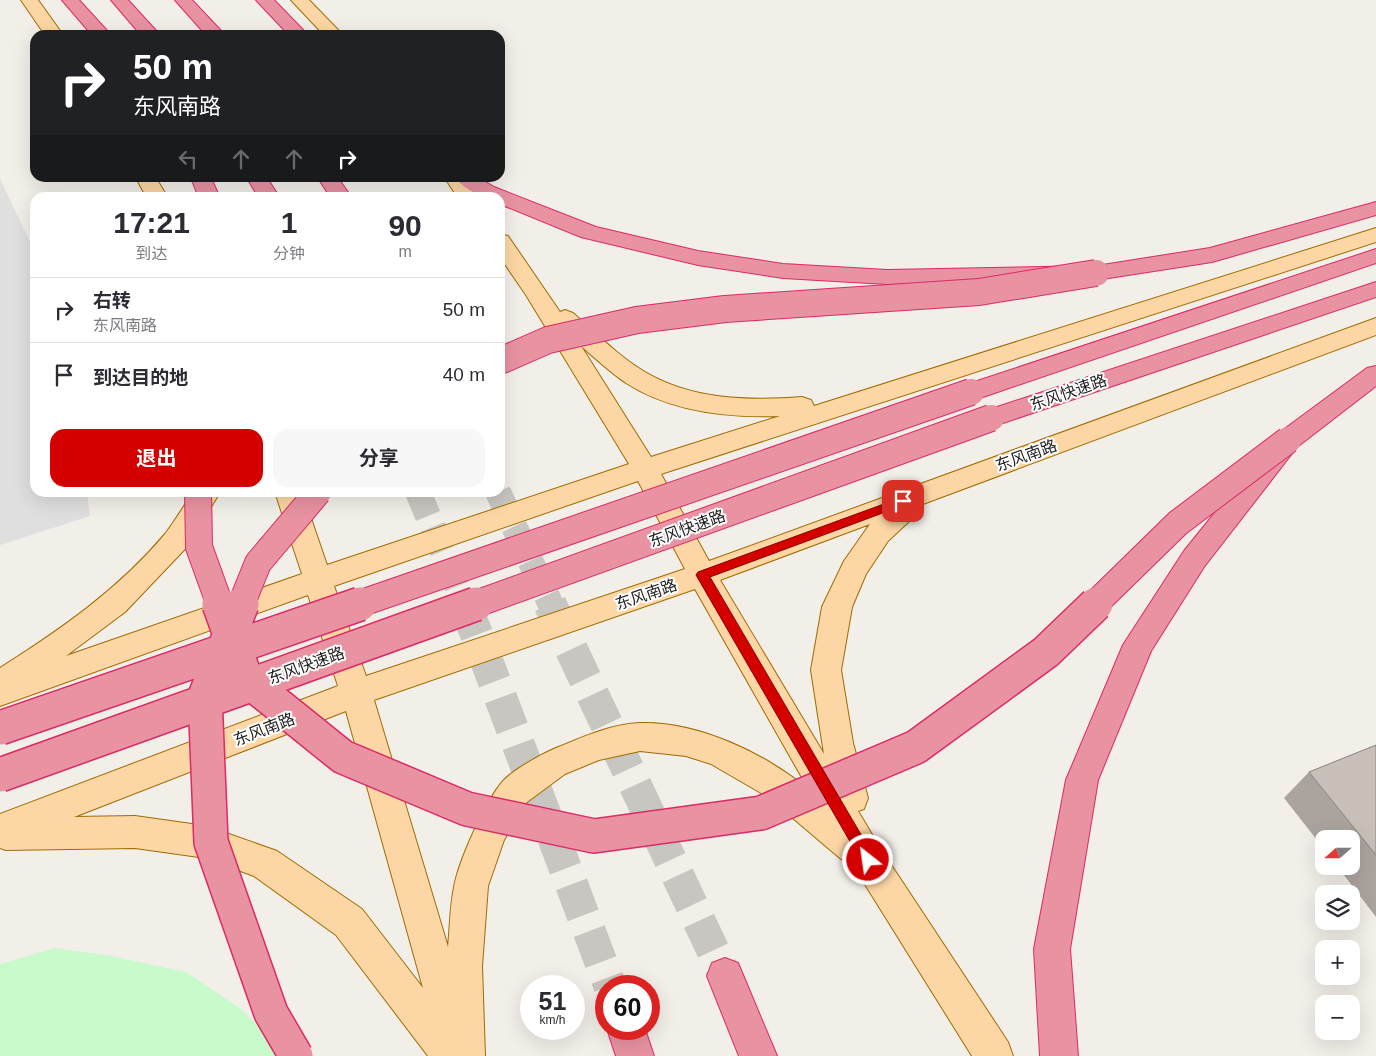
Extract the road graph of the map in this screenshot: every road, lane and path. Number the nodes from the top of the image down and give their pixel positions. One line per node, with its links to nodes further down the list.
1 (29, 0): 8 (main road)
2 (70, 0): 7 (highway)
3 (119, 0): 9 (highway)
4 (183, 0): 10 (highway)
5 (264, 0): 11 (highway)
6 (299, 0): 12 (main road)
7 (97, 28)
8 (50, 30)
9 (146, 30)
10 (211, 30)
11 (294, 30)
12 (329, 30)
13 (459, 182): 14 (main road)
14 (468, 192): 15 (highway, bridge)
15 (489, 192)
16 (505, 198): 21 (highway, bridge)
17 (1376, 208): 21 (highway)
18 (1376, 235): 27 (main road)
19 (505, 248): 23 (main road)
20 (1376, 256): 40 (highway, 东风快速路, bridge)
21 (1096, 273): 25 (highway, bridge)
22 (1376, 289): 41 (highway, 东风快速路, bridge)
23 (536, 292): 27 (main road); 29 (main road)
24 (1376, 326): 30 (main road, 东风南路)
25 (505, 359)
26 (1376, 374): 28 (highway)
27 (853, 401): 29 (main road)
28 (1288, 440): 31 (highway, bridge); 54 (highway, bridge)
29 (644, 469): 35 (main road); 36 (main road)
30 (921, 494): 35 (main road, 东风南路); 44 (main road)
31 (198, 497)
32 (204, 497): 37 (main road)
33 (290, 497): 36 (main road)
34 (314, 497): 47 (highway, bridge)
35 (702, 575): 39 (main road, 东风南路); 44 (main road)
36 (318, 580): 38 (main road); 39 (main road)
37 (0, 684)
38 (0, 693)
39 (356, 693): 42 (main road, 东风南路); 49 (main road)
40 (0, 728)
41 (0, 775)
42 (0, 830)
43 (0, 835): 48 (main road)
44 (868, 860): 50 (main road); 53 (main road)
45 (725, 976): 52 (highway)
46 (630, 1040): 51 (highway)
47 (296, 1056)
48 (452, 1056)
49 (461, 1056)
50 (466, 1056)
51 (635, 1056)
52 (758, 1056)
53 (994, 1056)
54 (1059, 1056)

